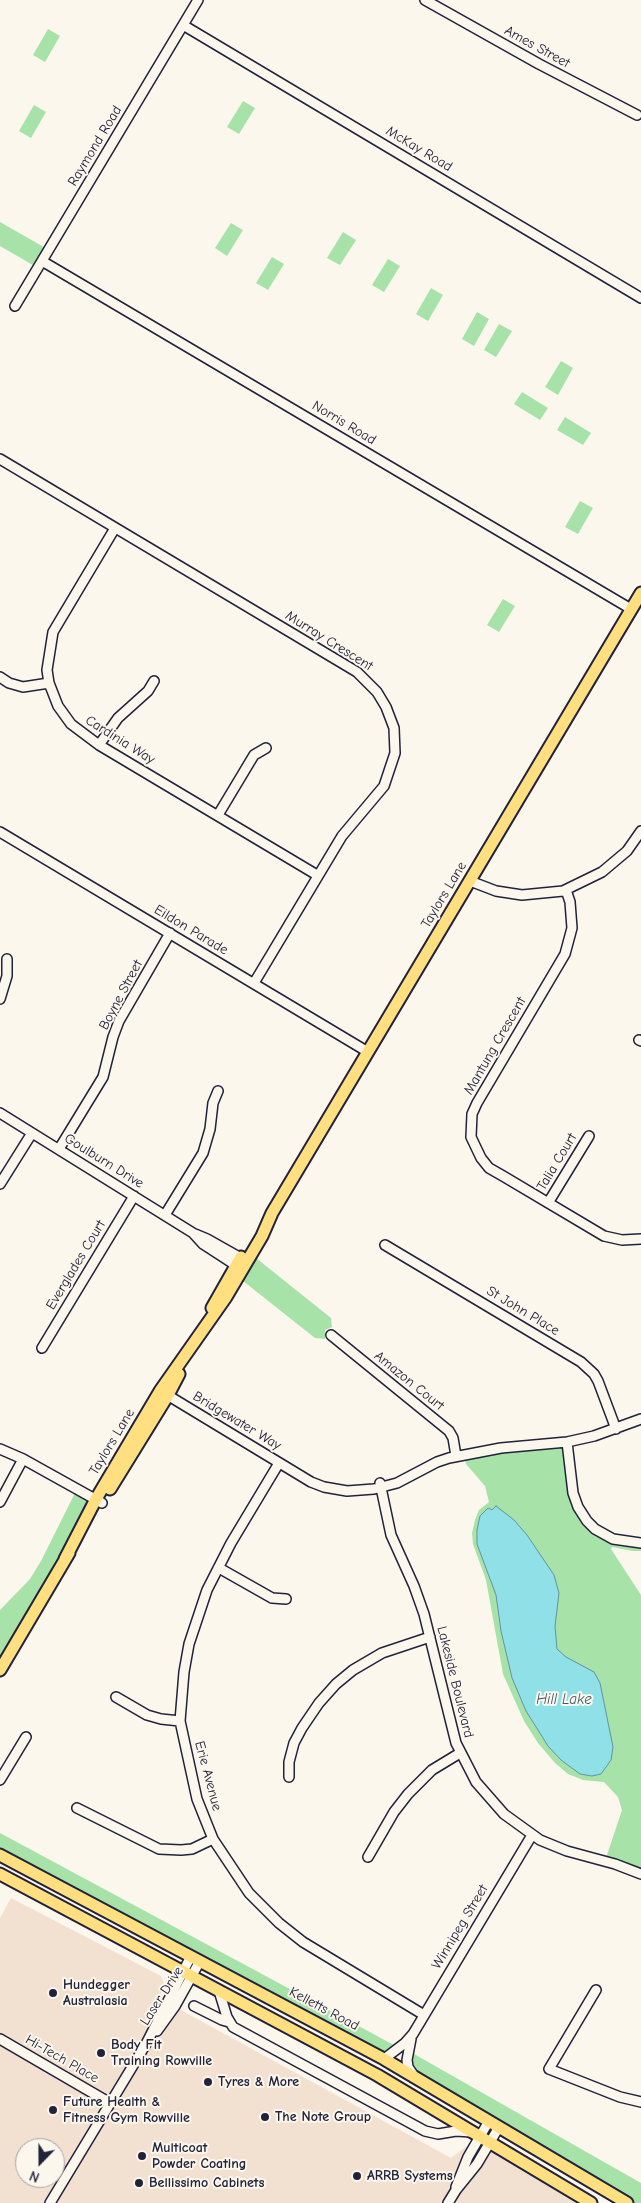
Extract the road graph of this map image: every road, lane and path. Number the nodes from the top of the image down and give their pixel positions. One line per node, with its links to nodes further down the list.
1 (198, 0): 3 (street, Raymond Road)
2 (425, 0): 4 (street, Ames Street)
3 (183, 25): 5 (street, Raymond Road); 6 (street, McKay Road)
4 (637, 115)
5 (42, 260): 7 (street, Raymond Road); 11 (street, Norris Road)
6 (641, 298)
7 (15, 306)
8 (0, 459): 9 (street, Murray Crescent)
9 (114, 528): 14 (street, Cardinia Way); 20 (street, Murray Crescent)
10 (641, 593): 11 (main road, Taylors Lane)
11 (631, 609): 21 (main road, Taylors Lane)
12 (0, 677): 14 (street)
13 (154, 681): 15 (street)
14 (49, 683): 15 (street, Cardinia Way)
15 (99, 745): 17 (street, Cardinia Way)
16 (266, 748): 17 (street)
17 (218, 815): 20 (street, Cardinia Way)
18 (641, 831): 22 (street)
19 (0, 832): 23 (street, Eildon Parade)
20 (317, 875): 25 (street, Murray Crescent)
21 (470, 881): 22 (street); 27 (main road, Taylors Lane)
22 (566, 890): 35 (street, Mantung Crescent)
23 (170, 934): 25 (street, Eildon Parade); 32 (street, Boyne Street)
24 (7, 960): 26 (street)
25 (254, 983): 27 (street, Eildon Parade)
26 (0, 999)
27 (368, 1052): 39 (main road, Taylors Lane)
28 (218, 1091): 36 (street)
29 (0, 1113): 30 (street, Goulburn Drive)
30 (32, 1133): 32 (street, Goulburn Drive); 33 (street)
31 (589, 1136): 35 (street, Talia Court)
32 (59, 1150): 34 (street, Goulburn Drive)
33 (0, 1184)
34 (134, 1196): 36 (street, Goulburn Drive); 41 (street, Everglades Court)
35 (548, 1203): 37 (street, Mantung Crescent)
36 (164, 1215): 39 (street, Goulburn Drive)
37 (641, 1239)
38 (385, 1245): 44 (street, St John Place)
39 (241, 1264): 42 (main road, Taylors Lane)
40 (331, 1335): 47 (street, Amazon Court)
41 (42, 1348)
42 (164, 1393): 49 (street, Bridgewater Way); 51 (main road, Taylors Lane)
43 (641, 1419): 44 (street, Bridgewater Way)
44 (616, 1429): 45 (street, Bridgewater Way)
45 (566, 1442): 47 (street, Bridgewater Way); 53 (street)
46 (0, 1449): 48 (street)
47 (456, 1453): 50 (street, Bridgewater Way)
48 (23, 1459): 51 (street); 52 (street)
49 (279, 1463): 50 (street, Bridgewater Way); 54 (street, Erie Avenue)
50 (380, 1485): 56 (street, Lakeside Boulevard)
51 (99, 1501): 57 (main road, Taylors Lane)
52 (0, 1502)
53 (641, 1543)
54 (219, 1568): 55 (street); 61 (street, Erie Avenue)
55 (286, 1599)
56 (430, 1637): 63 (street, Lakeside Boulevard); 66 (street)
57 (15, 1642): 58 (main road, Taylors Lane); 59 (main road, Taylors Lane)
58 (0, 1663)
59 (0, 1670)
60 (116, 1697): 61 (street)
61 (180, 1721): 70 (street, Erie Avenue)
62 (26, 1737): 65 (street)
63 (460, 1753): 69 (street, Lakeside Boulevard); 72 (street)
64 (0, 1760): 65 (street)
65 (8, 1765): 67 (street)
66 (289, 1777)
67 (0, 1780)
68 (77, 1808): 70 (street)
69 (532, 1835): 74 (street, Lakeside Boulevard); 80 (street, Winnipeg Street)
70 (213, 1840): 80 (street, Erie Avenue)
71 (0, 1855): 75 (main road, Kelletts Road)
72 (368, 1857)
73 (0, 1874): 76 (main road)
74 (641, 1874)
75 (195, 1959): 76 (street, Laser Drive); 84 (main road, Kelletts Road)
76 (187, 1974): 78 (main road); 87 (street, Laser Drive)
77 (596, 1990): 86 (street)
78 (219, 1991): 81 (street); 89 (main road)
79 (194, 2006): 81 (street)
80 (424, 2015): 82 (street, Winnipeg Street)
81 (229, 2022): 89 (street)
82 (413, 2034): 84 (street, Winnipeg Street); 85 (street, Winnipeg Street)
83 (0, 2038): 87 (street, Hi-Tech Place)
84 (384, 2059): 85 (main road, Kelletts Road)
85 (415, 2077): 88 (main road, Kelletts Road)
86 (641, 2102)
87 (110, 2103): 90 (street, Laser Drive)
88 (494, 2124): 89 (street); 93 (main road, Kelletts Road)
89 (481, 2137): 91 (street); 92 (main road)
90 (50, 2203)
91 (448, 2203)
92 (591, 2203)
93 (627, 2203)

